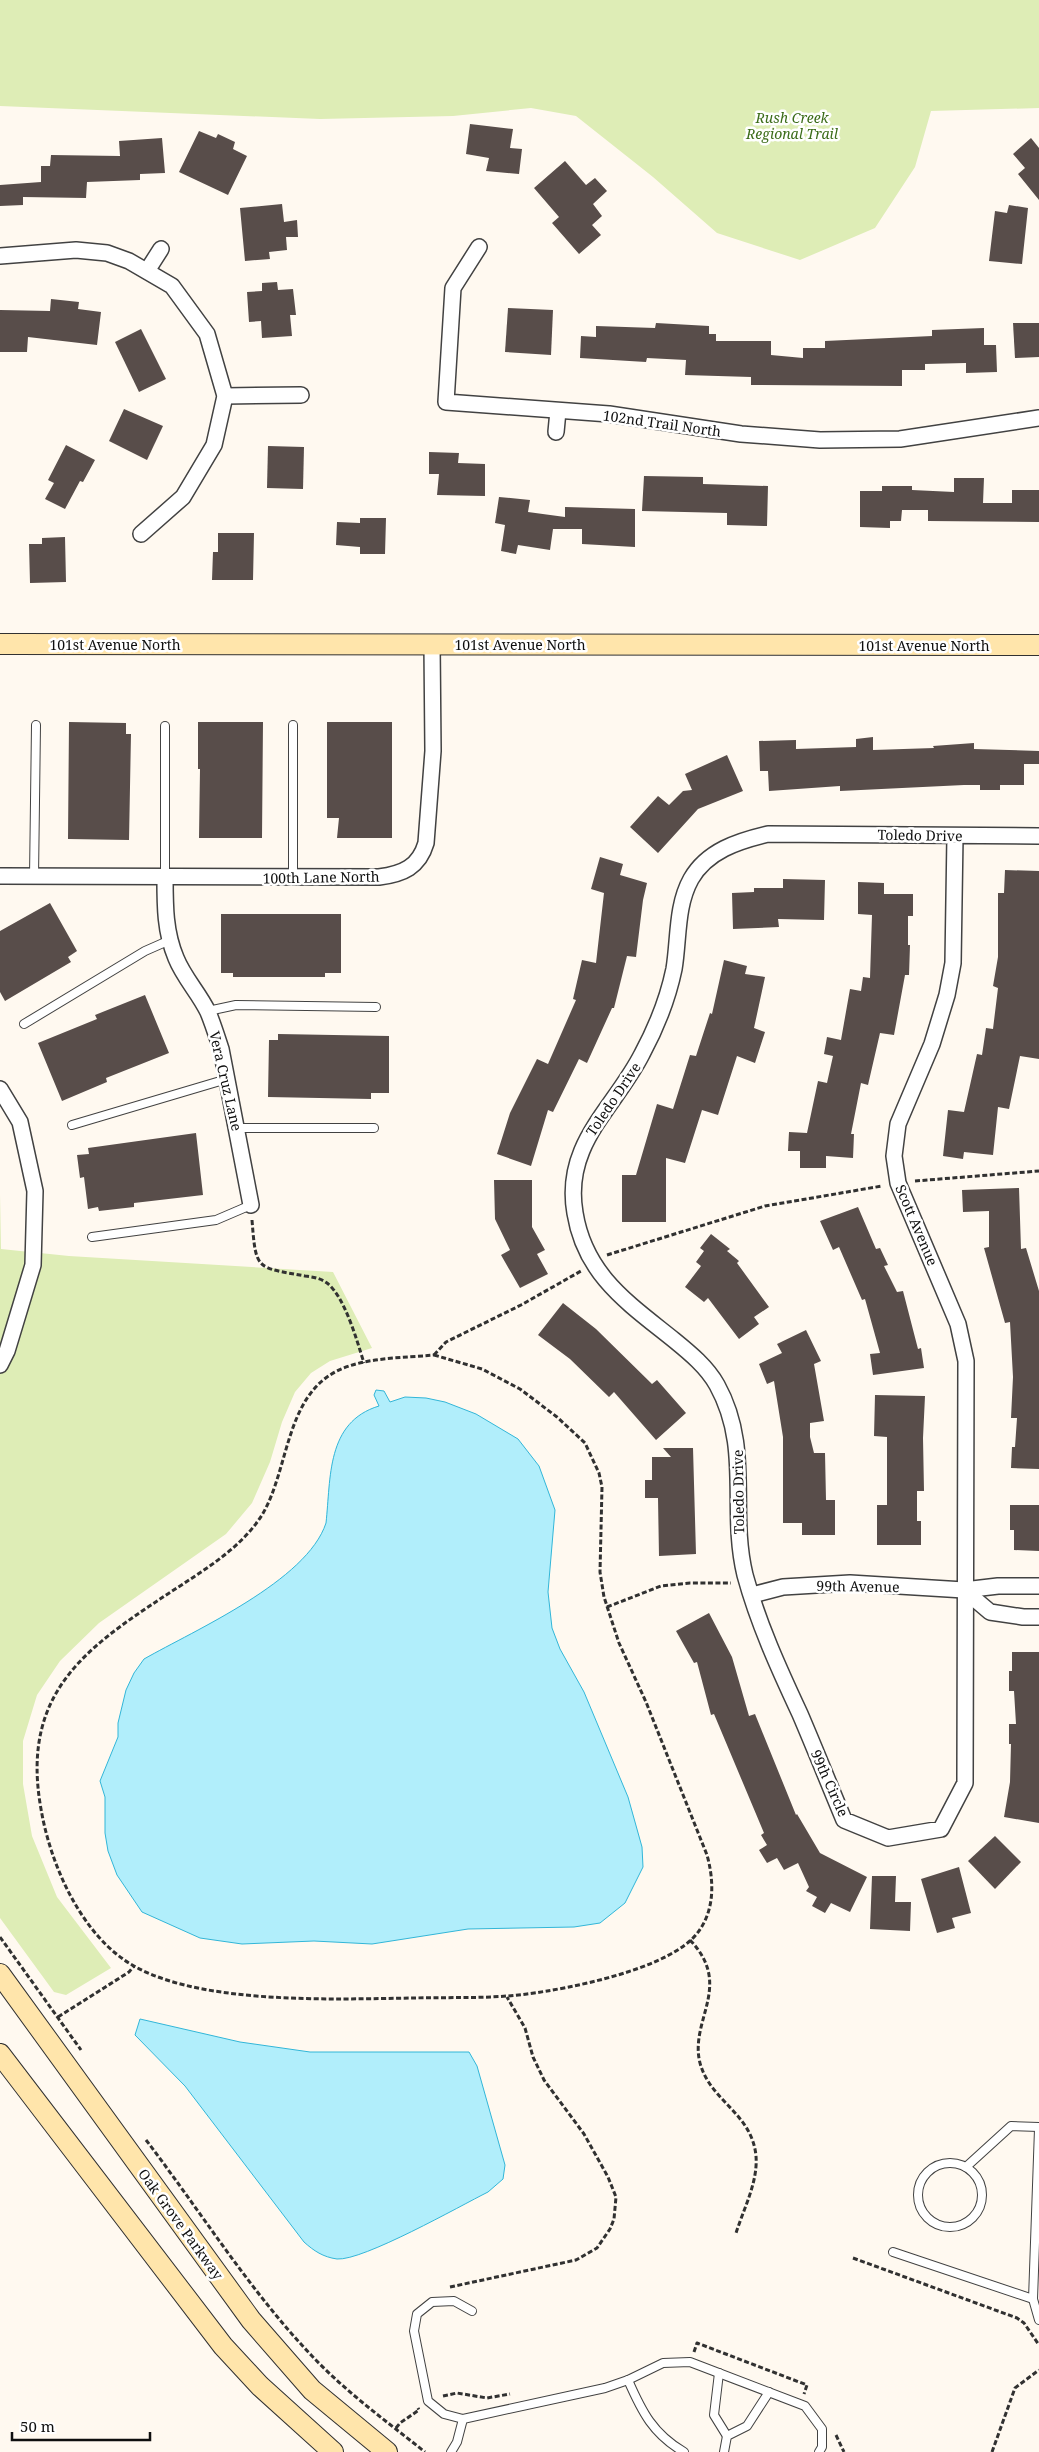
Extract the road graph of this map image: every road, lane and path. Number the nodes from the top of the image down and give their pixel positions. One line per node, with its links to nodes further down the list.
1 (479, 247): 7 (street, 102nd Trail North)
2 (161, 249): 4 (street)
3 (0, 256): 4 (street)
4 (147, 272): 6 (street)
5 (301, 395): 6 (street)
6 (225, 396): 10 (street)
7 (558, 411): 8 (street, 102nd Trail North); 9 (street)
8 (1039, 418)
9 (556, 432)
10 (141, 534)
11 (0, 644): 12 (street, 101st Avenue North)
12 (432, 644): 13 (street, 101st Avenue North); 22 (street, 100th Lane North)
13 (1039, 646)
14 (36, 725): 20 (lane)
15 (293, 725): 22 (lane)
16 (165, 726): 21 (lane)
17 (955, 836): 18 (street, Toledo Drive); 43 (street, Toledo Drive); 44 (street, Scott Avenue)
18 (1039, 836)
19 (0, 876): 20 (street, 100th Lane North)
20 (34, 877): 21 (street, 100th Lane North)
21 (165, 878): 22 (street, 100th Lane North); 23 (street, Vera Cruz Lane)
22 (293, 878)
23 (170, 940): 25 (street, Vera Cruz Lane); 26 (lane)
24 (376, 1007): 25 (lane)
25 (208, 1011): 27 (street, Vera Cruz Lane)
26 (24, 1024)
27 (227, 1079): 29 (lane); 30 (street, Vera Cruz Lane)
28 (0, 1089): 39 (street)
29 (72, 1125)
30 (237, 1128): 31 (lane); 35 (street, Vera Cruz Lane)
31 (374, 1128)
32 (1039, 1171): 33 (path)
33 (910, 1181)
34 (884, 1185): 37 (path)
35 (251, 1205): 36 (lane); 41 (path)
36 (92, 1237)
37 (603, 1257)
38 (580, 1271): 40 (path)
39 (2, 1355)
40 (434, 1355): 41 (path); 45 (path)
41 (364, 1363): 49 (path)
42 (1039, 1586): 44 (street, 99th Avenue)
43 (749, 1588): 44 (street, 99th Avenue); 44 (street, 99th Circle); 45 (path)
44 (964, 1590): 46 (street)
45 (607, 1607): 48 (path)
46 (1039, 1617)
47 (0, 1937): 52 (path)
48 (690, 1940): 51 (path); 58 (path)
49 (134, 1966): 51 (path); 52 (path)
50 (0, 1974): 75 (street, Oak Grove Parkway)
51 (507, 1996): 61 (path)
52 (58, 2017): 54 (path)
53 (0, 2054): 74 (street)
54 (86, 2058)
55 (1039, 2128): 57 (lane); 62 (lane)
56 (144, 2137): 72 (path)
57 (966, 2167): 57 (lane)
58 (736, 2233)
59 (893, 2252): 62 (lane)
60 (853, 2258): 65 (path)
61 (449, 2287)
62 (1033, 2299): 64 (lane)
63 (472, 2311): 71 (lane)
64 (1039, 2320)
65 (1039, 2345)
66 (1039, 2370): 81 (path)
67 (719, 2373): 68 (lane); 69 (lane); 73 (lane)
68 (628, 2380): 71 (lane); 78 (lane)
69 (769, 2392): 73 (lane); 80 (lane)
70 (415, 2402): 72 (path)
71 (462, 2419): 77 (lane)
72 (396, 2428): 76 (path)
73 (727, 2436): 79 (lane)
74 (332, 2452)
75 (387, 2452)
76 (425, 2452)
77 (451, 2452)
78 (684, 2452)
79 (724, 2452)
80 (819, 2452)
81 (992, 2452)

